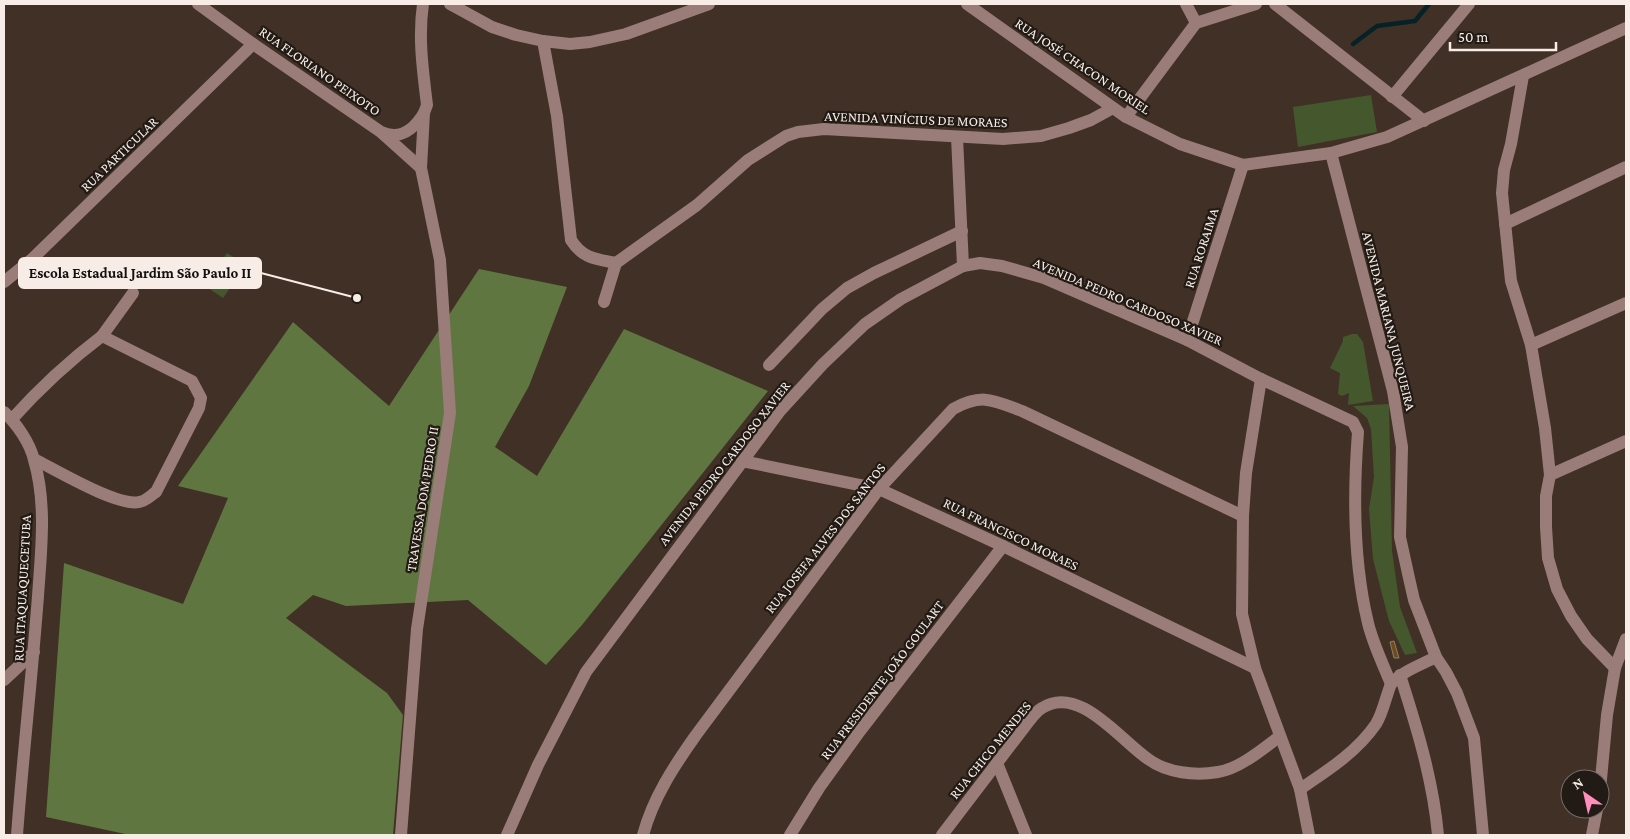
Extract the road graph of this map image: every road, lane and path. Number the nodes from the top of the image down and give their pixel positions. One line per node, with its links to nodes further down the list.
1 (198, 4): 13 (street, RUA FLORIANO PEIXOTO)
2 (423, 4): 17 (street, TRAVESSA DOM PEDRO II)
3 (450, 4): 12 (street)
4 (709, 4): 12 (street)
5 (968, 4): 16 (street, RUA JOSÉ CHACON MORIEL)
6 (1186, 4): 10 (street)
7 (1256, 4): 10 (street)
8 (1275, 4): 15 (street)
9 (1469, 4): 15 (street)
10 (1196, 24): 18 (street)
11 (1626, 28): 14 (street)
12 (543, 41): 28 (street)
13 (253, 44): 20 (street, RUA FLORIANO PEIXOTO); 30 (street, RUA PARTICULAR)
14 (1523, 76): 19 (street); 26 (street)
15 (1392, 96): 19 (street)
16 (1113, 108): 18 (street, RUA JOSÉ CHACON MORIEL); 21 (street, AVENIDA VINÍCIUS DE MORAES)
17 (424, 112): 20 (street, RUA FLORIANO PEIXOTO); 25 (street, TRAVESSA DOM PEDRO II)
18 (1126, 117): 23 (street, RUA JOSÉ CHACON MORIEL)
19 (1424, 121): 22 (street)
20 (381, 132): 25 (street)
21 (957, 137): 27 (street); 28 (street, AVENIDA VINÍCIUS DE MORAES)
22 (1331, 153): 23 (street, RUA JOSÉ CHACON MORIEL); 49 (street, AVENIDA MARIANA JUNQUEIRA)
23 (1243, 165): 35 (street, RUA RORAIMA)
24 (1626, 167): 26 (street)
25 (421, 168): 60 (street, TRAVESSA DOM PEDRO II)
26 (1505, 224): 36 (street)
27 (962, 231): 29 (street); 37 (street)
28 (616, 263): 32 (street)
29 (963, 266): 35 (street, AVENIDA PEDRO CARDOSO XAVIER); 42 (street, AVENIDA PEDRO CARDOSO XAVIER)
30 (4, 282)
31 (133, 292): 34 (street)
32 (604, 302)
33 (1626, 303): 36 (street)
34 (102, 336): 39 (street); 41 (street)
35 (1187, 340): 38 (street, AVENIDA PEDRO CARDOSO XAVIER)
36 (1532, 345): 43 (street)
37 (769, 365)
38 (1261, 379): 45 (street); 53 (street, AVENIDA PEDRO CARDOSO XAVIER)
39 (8, 416): 41 (street, RUA ITAQUAQUECETUBA)
40 (1626, 441): 43 (street)
41 (34, 459): 48 (street, RUA ITAQUAQUECETUBA)
42 (742, 461): 44 (street, RUA FRANCISCO MORAES); 61 (street, AVENIDA PEDRO CARDOSO XAVIER)
43 (1550, 475): 51 (street)
44 (879, 489): 45 (street, RUA JOSEFA ALVES DOS SANTOS); 46 (street, RUA FRANCISCO MORAES); 62 (street, RUA JOSEFA ALVES DOS SANTOS)
45 (1243, 516): 50 (street)
46 (1003, 546): 50 (street, RUA FRANCISCO MORAES); 63 (street, RUA PRESIDENTE JOÃO GOULART)
47 (1626, 639): 51 (street)
48 (34, 652): 52 (street); 59 (street, RUA ITAQUAQUECETUBA)
49 (1436, 657): 53 (street); 68 (street, AVENIDA MARIANA JUNQUEIRA)
50 (1255, 668): 54 (street)
51 (1615, 668): 56 (street)
52 (4, 680)
53 (1395, 680): 57 (street); 67 (street)
54 (1280, 736): 55 (street, RUA CHICO MENDES); 57 (street)
55 (997, 763): 64 (street, RUA CHICO MENDES); 65 (street)
56 (1602, 769)
57 (1300, 789): 66 (street)
58 (1595, 819): 69 (street)
59 (16, 835)
60 (401, 835)
61 (507, 835)
62 (643, 835)
63 (790, 835)
64 (942, 835)
65 (1026, 835)
66 (1309, 835)
67 (1438, 835)
68 (1483, 835)
69 (1592, 835)

